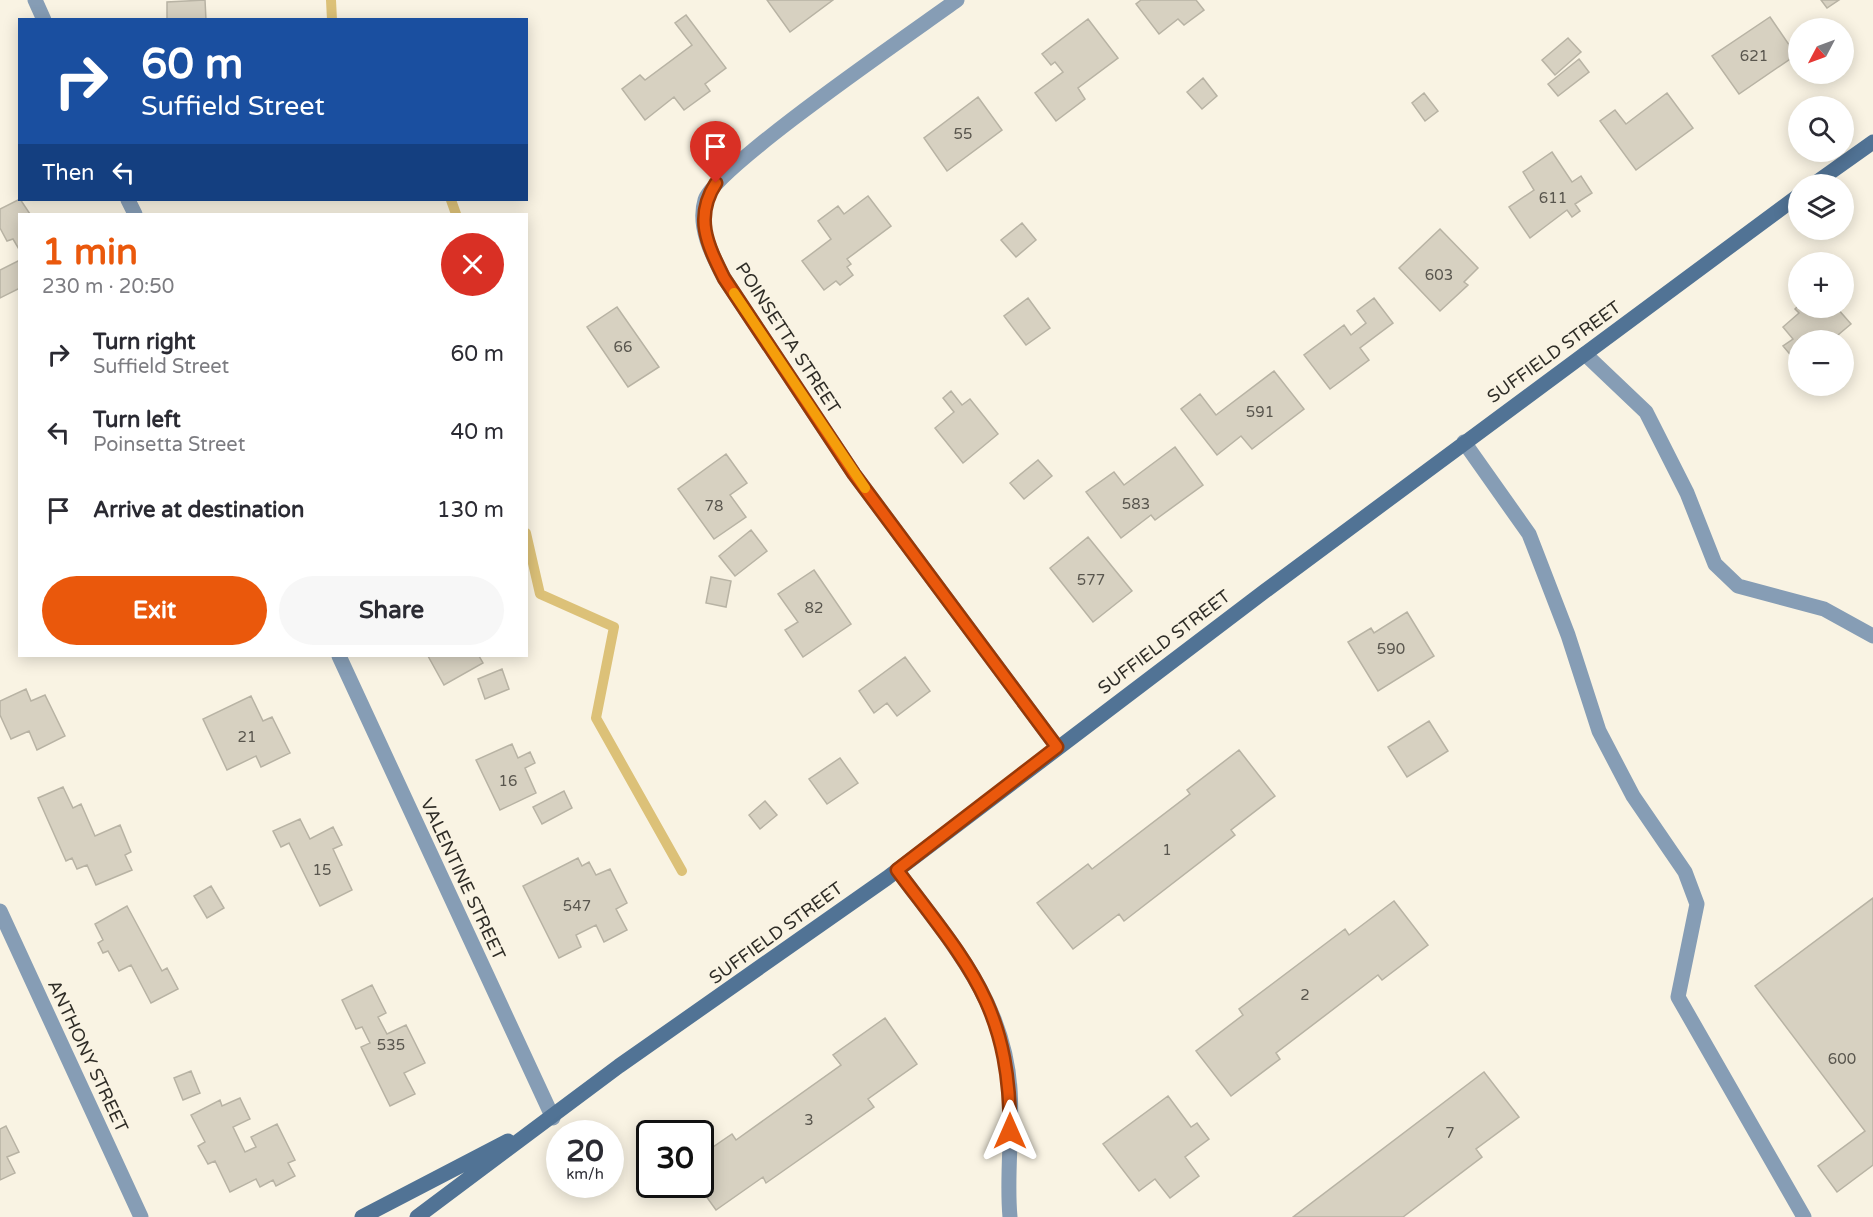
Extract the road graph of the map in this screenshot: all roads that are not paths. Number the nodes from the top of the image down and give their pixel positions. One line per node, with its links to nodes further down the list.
1 (35, 0): 3 (street)
2 (957, 0): 11 (street, POINSETTA STREET)
3 (43, 18)
4 (1873, 142): 5 (main road)
5 (1828, 174)
6 (1788, 203): 7 (main road, SUFFIELD STREET)
7 (1585, 354): 8 (main road, SUFFIELD STREET); 9 (street)
8 (1464, 442): 11 (main road, SUFFIELD STREET); 19 (street)
9 (1873, 636)
10 (339, 657): 14 (street, VALENTINE STREET)
11 (1057, 747): 12 (main road, SUFFIELD STREET)
12 (897, 870): 14 (main road, SUFFIELD STREET); 18 (street)
13 (0, 910): 15 (street, ANTHONY STREET)
14 (553, 1118): 16 (main road, SUFFIELD STREET); 17 (main road, SUFFIELD STREET)
15 (141, 1217)
16 (362, 1217)
17 (417, 1217)
18 (1010, 1217)
19 (1804, 1217)

